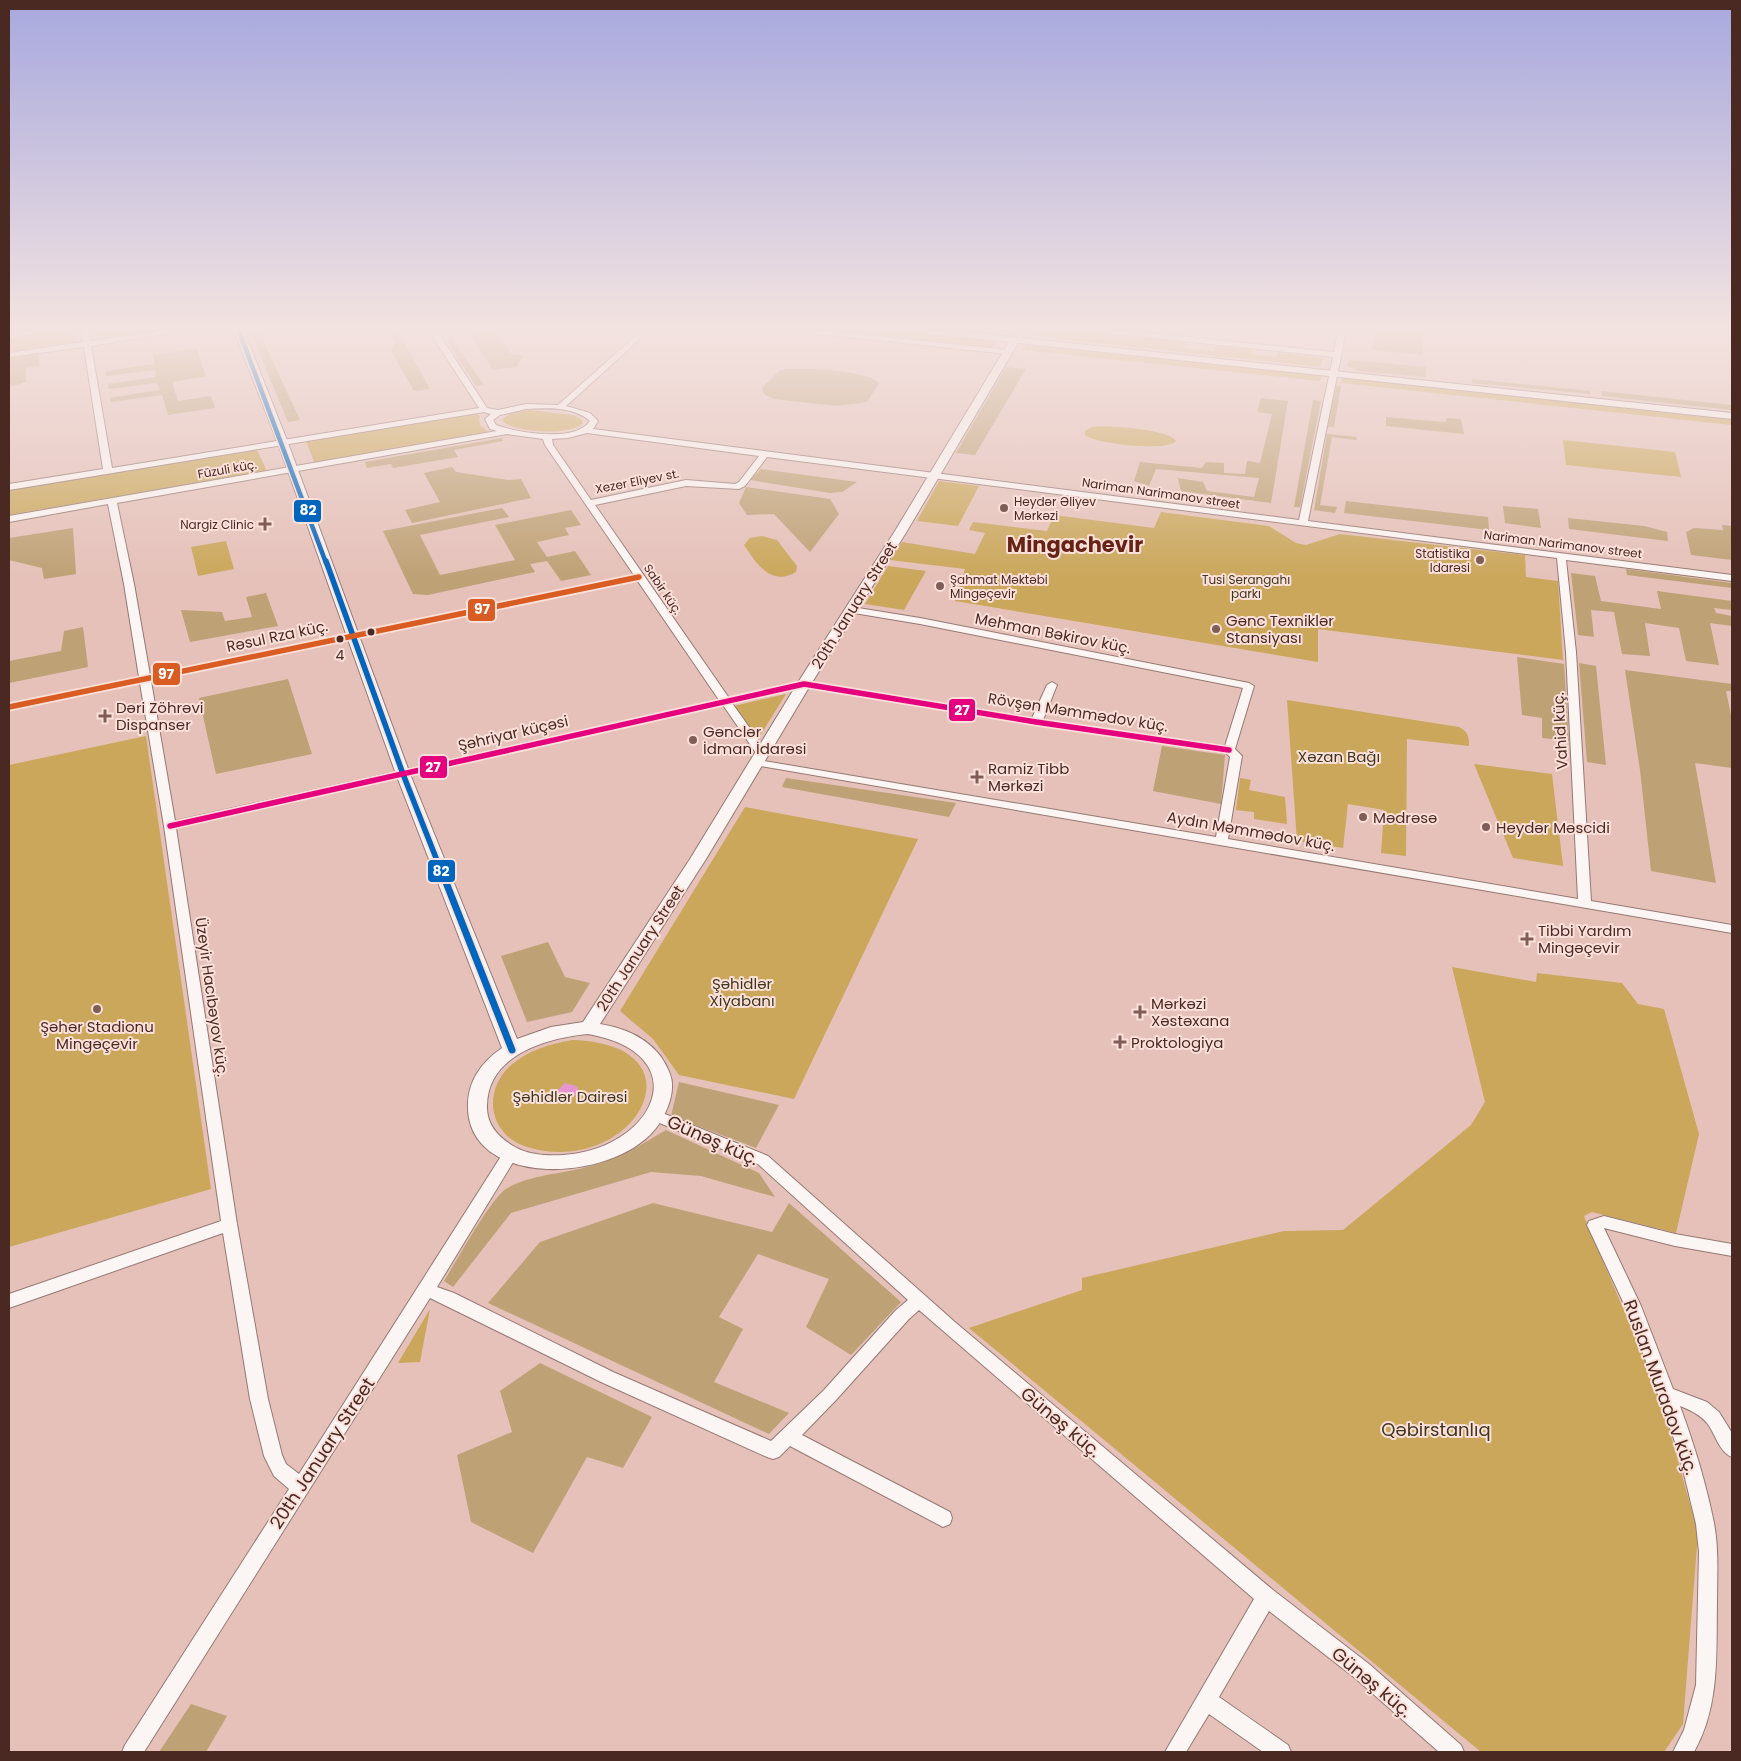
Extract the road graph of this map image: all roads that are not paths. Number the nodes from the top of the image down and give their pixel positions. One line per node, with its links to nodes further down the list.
1 (98, 413): 16 (street)
2 (271, 413): 13 (main road)
3 (465, 413): 13 (street, Füzuli küç.)
4 (495, 413): 11 (street)
5 (579, 413): 10 (street)
6 (972, 413): 17 (main road, 20th January Street)
7 (1326, 413): 22 (street)
8 (1706, 413): 9 (main road)
9 (1732, 416)
10 (587, 431): 12 (street, Nariman Narimanov street); 14 (street, Nariman Narimanov street)
11 (507, 432): 12 (street, Füzuli küç.); 15 (street, Füzuli küç.)
12 (547, 436): 20 (street, Sabir küç.)
13 (283, 443): 15 (main road); 16 (street, Füzuli küç.)
14 (765, 454): 17 (street, Nariman Narimanov street); 20 (street, Xezer Eliyev st.)
15 (293, 470): 19 (street, Füzuli küç.); 27 (main road)
16 (108, 471): 18 (street, Füzuli küç.)
17 (934, 476): 22 (street, Nariman Narimanov street); 26 (main road, 20th January Street)
18 (9, 487)
19 (112, 502): 21 (street, Füzuli küç.); 28 (street, Üzeyir Hacıbəyov küç.)
20 (589, 503): 24 (street, Sabir küç.)
21 (9, 519)
22 (1303, 524): 23 (street, Nariman Narimanov street)
23 (1561, 556): 25 (street, Nariman Narimanov street); 39 (street, Vahid küç.)
24 (639, 577): 27 (street, Rəsul Rza küç.); 31 (street, Sabir küç.)
25 (1732, 578)
26 (852, 610): 29 (main road, 20th January Street); 34 (street, Mehman Bəkirov küç.)
27 (353, 636): 28 (street, Rəsul Rza küç.); 36 (main road)
28 (144, 679): 32 (street, Rəsul Rza küç.); 37 (street, Üzeyir Hacıbəyov küç.)
29 (804, 684): 31 (street, Şəhriyar küçəsi); 33 (street, Rövşən Məmmədov küç.); 35 (main road, 20th January Street)
30 (1052, 685): 33 (street)
31 (726, 701): 35 (street, Sabir küç.); 36 (street, Şəhriyar küçəsi)
32 (9, 707)
33 (1036, 722): 34 (street, Rövşən Məmmədov küç.)
34 (1229, 750): 38 (street)
35 (763, 759): 38 (street, Aydın Məmmədov küç.); 41 (main road, 20th January Street)
36 (403, 774): 37 (street, Şəhriyar küçəsi); 42 (main road)
37 (170, 826): 45 (street, Üzeyir Hacıbəyov küç.)
38 (1221, 842): 39 (street, Aydın Məmmədov küç.)
39 (1585, 904): 40 (street, Aydın Məmmədov küç.)
40 (1732, 929)
41 (588, 1028): 42 (main road); 43 (main road)
42 (512, 1050): 44 (main road)
43 (655, 1115): 44 (main road); 49 (street, Günəş küç.)
44 (510, 1154): 47 (street, 20th January Street)
45 (230, 1224): 48 (street); 53 (street, Üzeyir Hacıbəyov küç.)
46 (1732, 1250): 50 (street, Ruslan Muradov küç.)
47 (426, 1290): 51 (street); 53 (street, 20th January Street)
48 (9, 1301)
49 (919, 1301): 51 (street); 55 (street, Günəş küç.)
50 (1667, 1394): 52 (street); 61 (street, Ruslan Muradov küç.)
51 (789, 1437): 54 (street)
52 (1732, 1449)
53 (300, 1486): 57 (street, 20th January Street)
54 (942, 1518)
55 (1266, 1597): 56 (street); 60 (street, Günəş küç.)
56 (1206, 1700): 58 (street); 59 (street)
57 (132, 1752)
58 (1175, 1752)
59 (1281, 1752)
60 (1454, 1752)
61 (1683, 1752)

